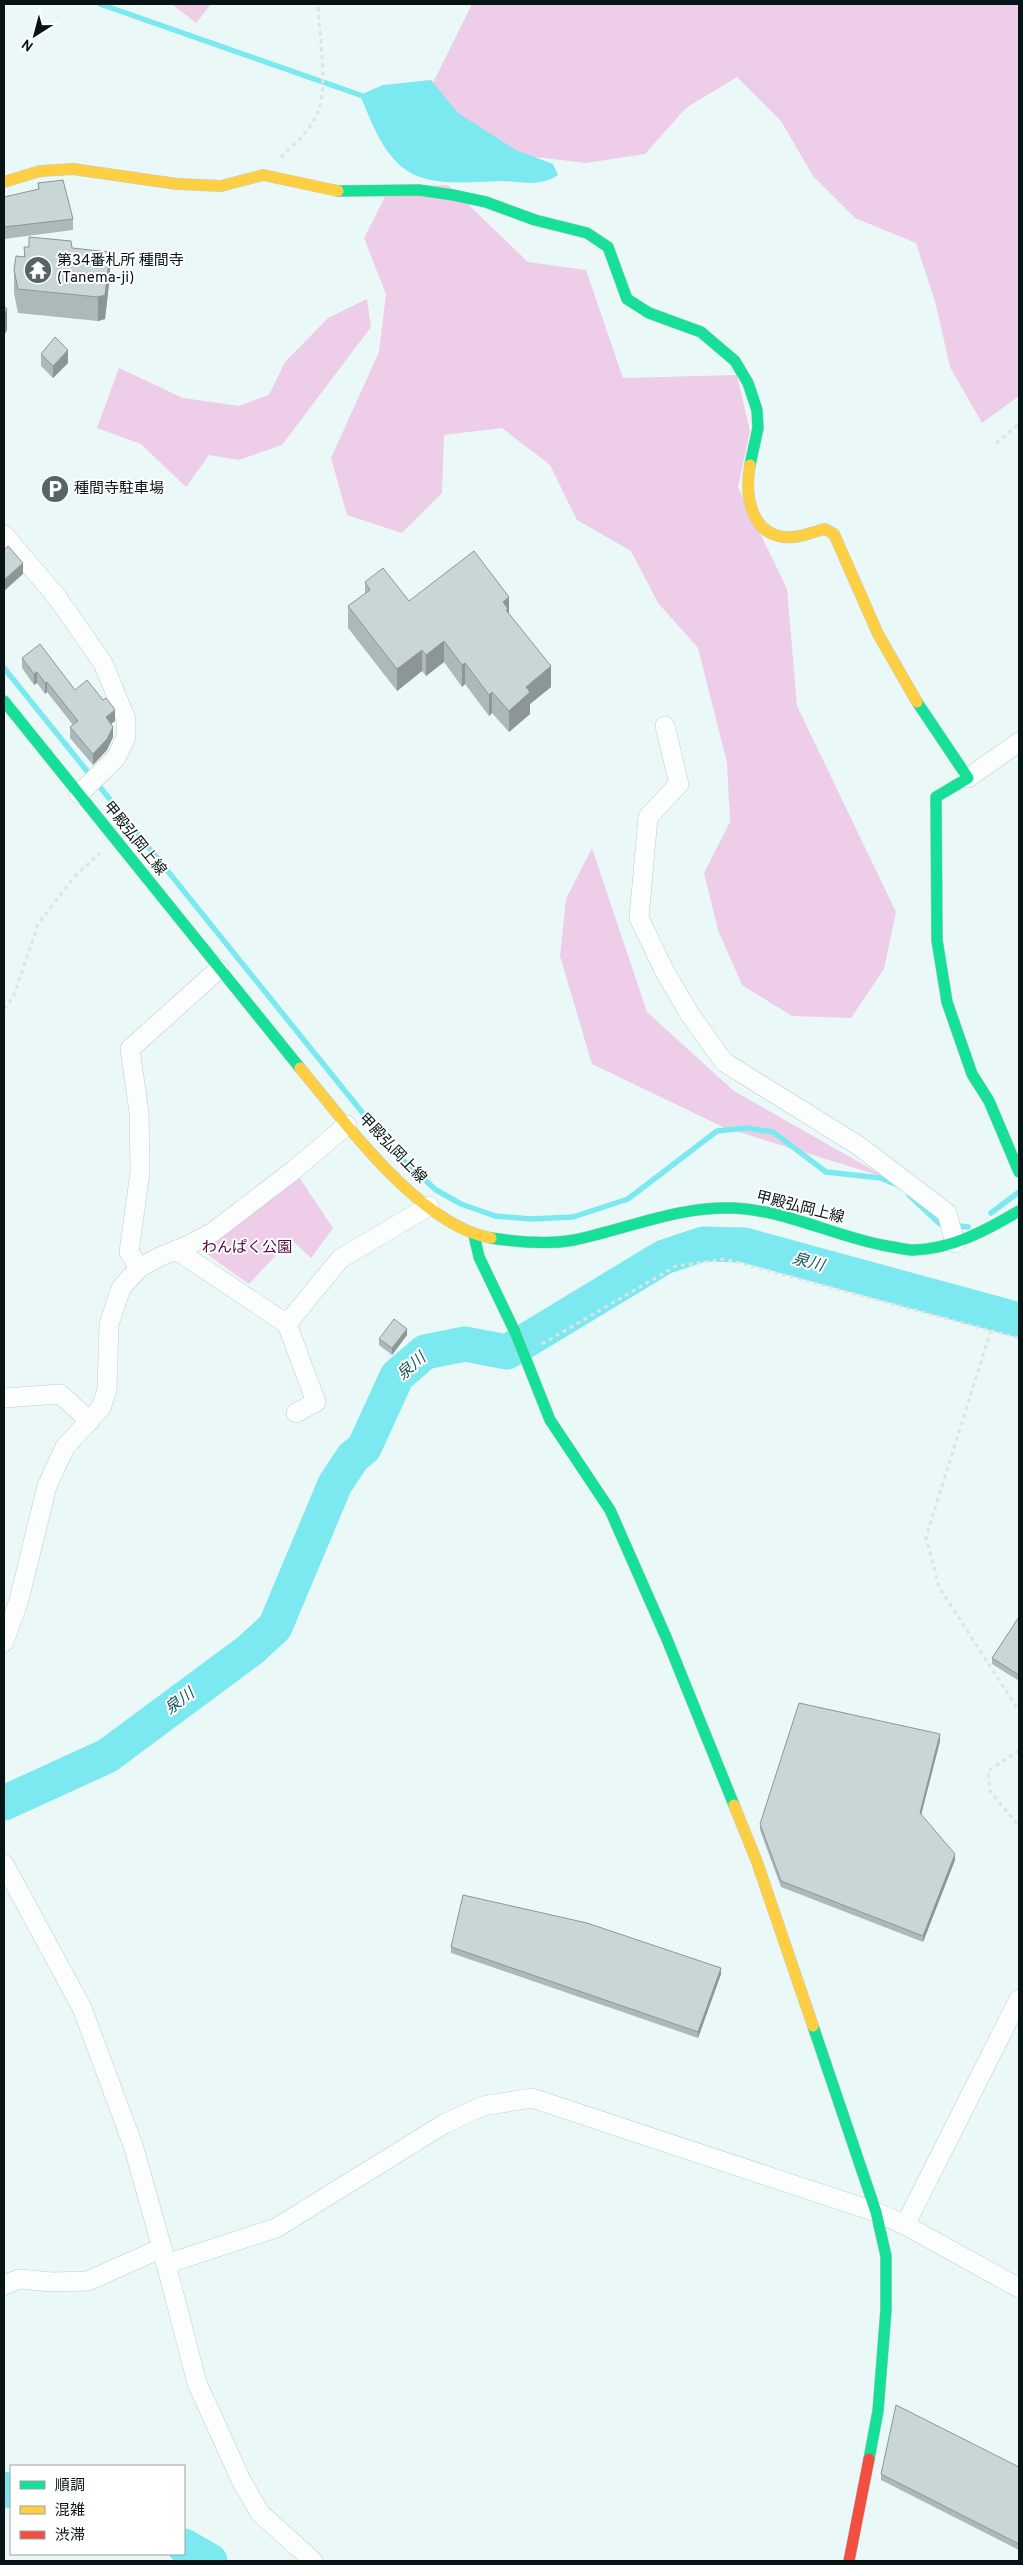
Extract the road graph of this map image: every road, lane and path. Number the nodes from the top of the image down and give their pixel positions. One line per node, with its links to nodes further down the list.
1 (318, 4): 2 (path)
2 (263, 175): 3 (street); 10 (street)
3 (4, 182)
4 (1019, 424): 5 (path)
5 (996, 443)
6 (4, 535): 11 (street)
7 (7, 712): 11 (street, 甲殿弘岡上線)
8 (665, 726): 20 (street)
9 (1019, 742): 10 (street)
10 (968, 778): 16 (street)
11 (81, 793): 12 (street, 甲殿弘岡上線)
12 (114, 839): 13 (street, 甲殿弘岡上線); 14 (path)
13 (218, 969): 15 (street, 甲殿弘岡上線); 22 (street)
14 (4, 1009)
15 (347, 1125): 17 (street, 甲殿弘岡上線); 21 (street)
16 (1019, 1172)
17 (429, 1206): 19 (street, 甲殿弘岡上線); 23 (street)
18 (1019, 1211): 20 (street, 甲殿弘岡上線)
19 (474, 1235): 20 (street, 甲殿弘岡上線); 26 (street)
20 (955, 1243)
21 (176, 1250): 22 (street); 23 (street)
22 (139, 1268): 29 (street)
23 (287, 1324): 28 (street)
24 (990, 1330): 25 (path); 26 (path); 31 (path)
25 (1019, 1338)
26 (524, 1354): 36 (street)
27 (4, 1398): 29 (street)
28 (296, 1413)
29 (90, 1421): 30 (street)
30 (4, 1642)
31 (1019, 1711)
32 (1019, 1750): 33 (path)
33 (1019, 1826)
34 (4, 1864): 38 (street)
35 (1019, 1999): 37 (street)
36 (876, 2212): 37 (street); 38 (street); 42 (street)
37 (905, 2225): 40 (street)
38 (164, 2256): 39 (street); 41 (street)
39 (4, 2285)
40 (1019, 2288)
41 (313, 2561)
42 (849, 2561)

